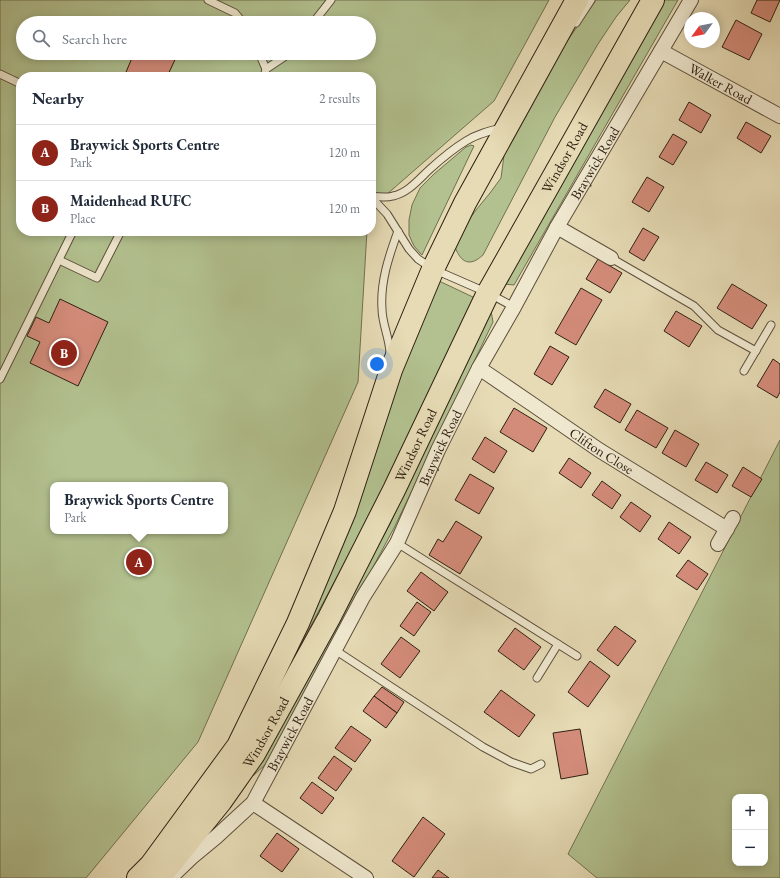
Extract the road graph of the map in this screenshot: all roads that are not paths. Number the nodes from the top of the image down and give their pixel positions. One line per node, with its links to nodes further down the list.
1 (208, 0): 7 (lane)
2 (331, 0): 8 (lane)
3 (577, 0): 19 (main road)
4 (591, 0): 9 (lane)
5 (653, 0): 29 (main road, Windsor Road)
6 (691, 0): 10 (street, Braywick Road)
7 (237, 16)
8 (318, 16)
9 (574, 26)
10 (661, 51): 18 (street, Walker Road); 22 (street, Braywick Road)
11 (556, 53): 19 (lane)
12 (262, 60): 14 (lane)
13 (280, 60): 14 (lane)
14 (266, 69): 15 (lane)
15 (265, 72)
16 (0, 74): 17 (lane)
17 (16, 82)
18 (780, 116)
19 (508, 125): 20 (lane); 28 (main road)
20 (376, 197)
21 (376, 202): 23 (lane)
22 (557, 227): 26 (street); 30 (street, Braywick Road)
23 (398, 231): 28 (lane); 34 (lane)
24 (71, 236): 27 (lane)
25 (118, 236): 27 (lane)
26 (611, 258): 32 (lane)
27 (59, 260): 36 (lane)
28 (433, 269): 29 (lane); 34 (main road)
29 (488, 293): 30 (lane); 46 (main road, Windsor Road)
30 (514, 307): 33 (street, Braywick Road)
31 (771, 325): 32 (lane)
32 (756, 351): 35 (lane)
33 (479, 368): 37 (street, Braywick Road); 38 (street, Clifton Close)
34 (391, 370): 45 (main road)
35 (744, 371)
36 (0, 379)
37 (397, 543): 39 (lane); 40 (street, Braywick Road)
38 (718, 544)
39 (558, 644): 41 (lane); 42 (lane)
40 (335, 650): 43 (lane); 44 (street, Braywick Road)
41 (577, 656)
42 (537, 678)
43 (541, 764)
44 (254, 803): 47 (street, Braywick Road); 48 (street)
45 (138, 878)
46 (159, 878)
47 (170, 878)
48 (366, 878)

